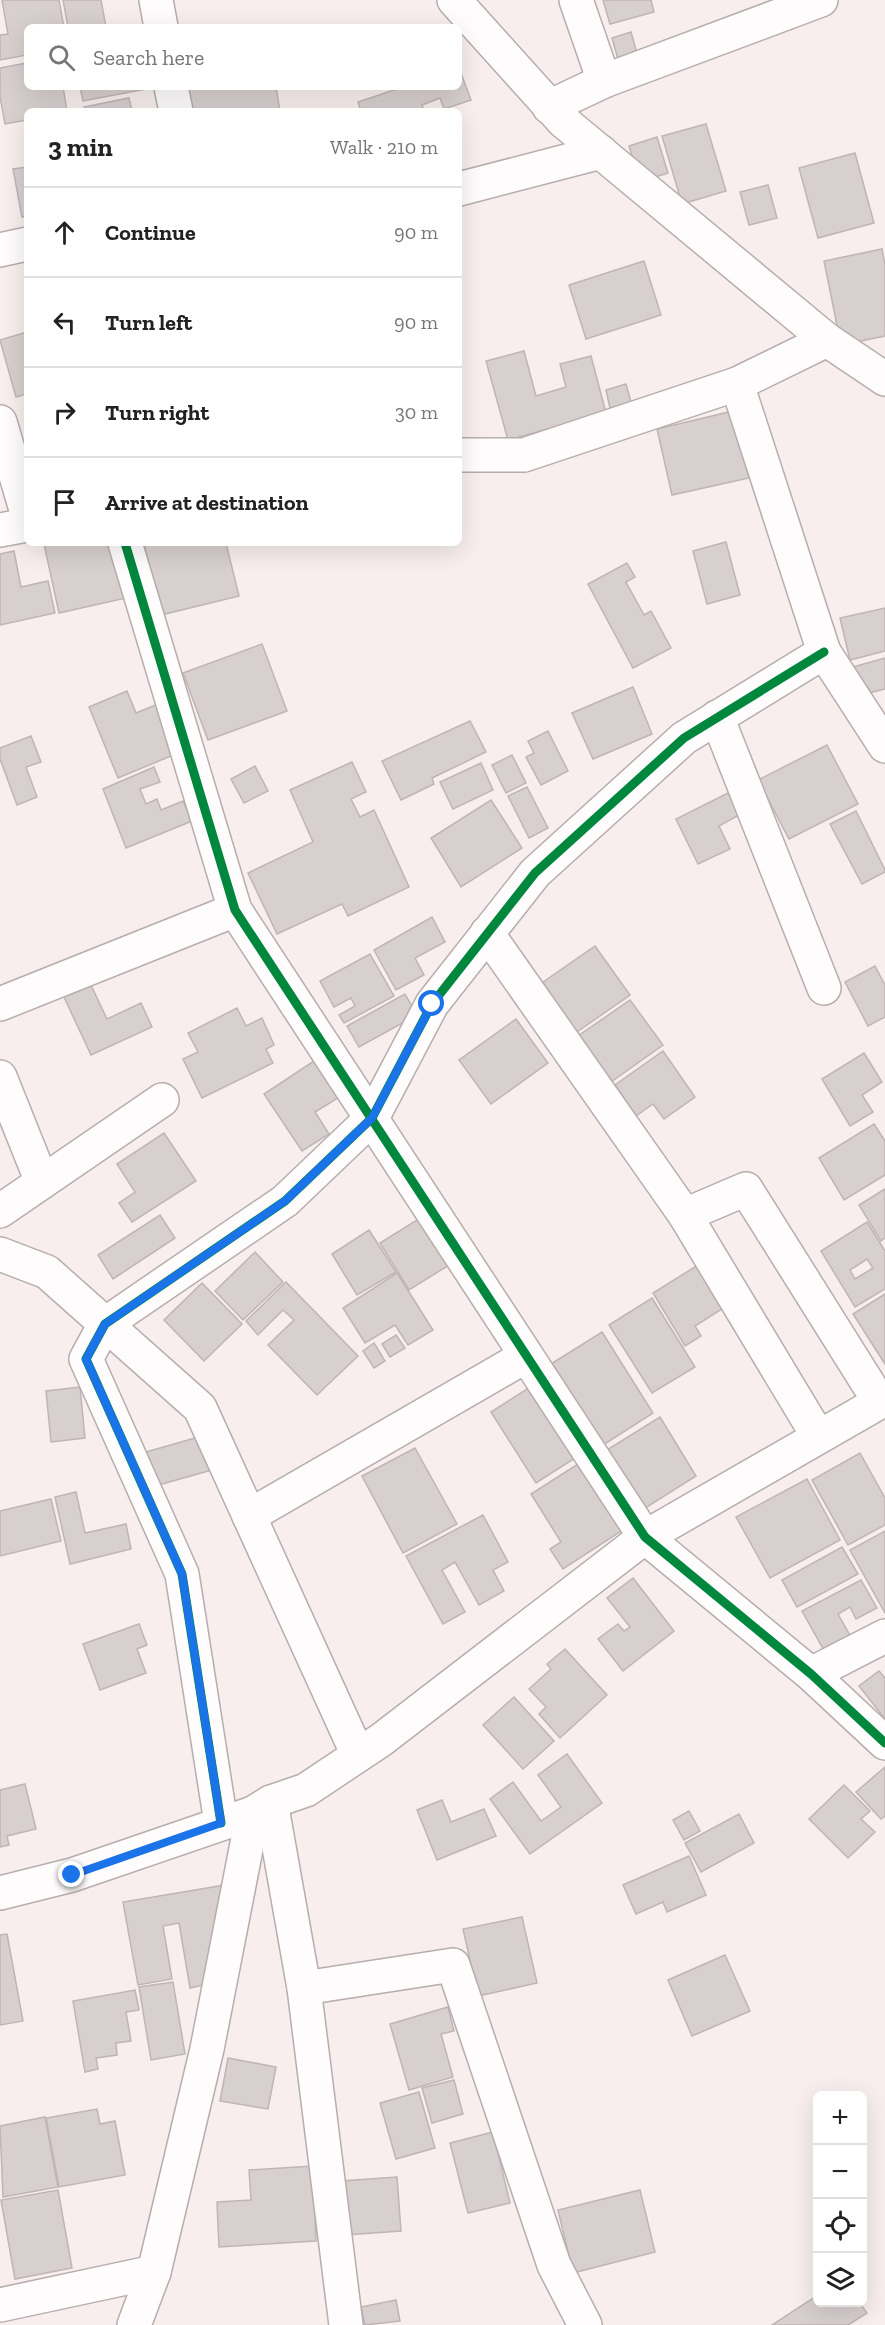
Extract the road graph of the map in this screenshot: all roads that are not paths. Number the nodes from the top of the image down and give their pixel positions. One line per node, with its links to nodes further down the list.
1 (156, 0): 6 (street)
2 (454, 0): 9 (street)
3 (576, 0): 7 (street)
4 (821, 0): 5 (street)
5 (777, 8): 7 (street)
6 (160, 24)
7 (604, 81): 9 (street)
8 (172, 90): 10 (street)
9 (549, 107): 11 (street)
10 (175, 108)
11 (601, 152): 12 (street); 15 (street)
12 (462, 188)
13 (24, 244): 14 (street)
14 (0, 250)
15 (827, 340): 16 (street); 17 (street)
16 (885, 379)
17 (737, 384): 19 (street); 24 (street)
18 (0, 422): 20 (street)
19 (462, 455)
20 (24, 503)
21 (24, 526): 22 (street)
22 (0, 530)
23 (126, 546): 27 (street)
24 (825, 652): 25 (street); 26 (street)
25 (717, 717): 28 (street); 29 (street)
26 (885, 746)
27 (235, 910): 30 (street); 33 (street)
28 (487, 933): 33 (street); 36 (street)
29 (824, 988)
30 (0, 1004)
31 (0, 1077): 34 (street)
32 (162, 1100): 34 (street)
33 (372, 1118): 38 (street); 39 (street)
34 (42, 1182): 35 (street)
35 (0, 1211)
36 (685, 1215): 40 (street); 41 (street)
37 (0, 1254): 38 (street)
38 (105, 1324): 42 (street); 49 (street)
39 (526, 1356): 42 (street); 43 (street)
40 (882, 1400): 41 (street)
41 (818, 1436): 43 (street)
42 (249, 1516): 47 (street)
43 (645, 1537): 45 (street); 47 (street)
44 (885, 1636): 45 (street)
45 (811, 1674): 46 (street)
46 (885, 1743)
47 (358, 1755): 48 (street)
48 (262, 1808): 49 (street); 51 (street); 52 (street)
49 (221, 1823): 50 (street)
50 (0, 1893)
51 (304, 1988): 55 (street); 56 (street)
52 (154, 2272): 53 (street); 54 (street)
53 (0, 2305)
54 (134, 2325)
55 (346, 2325)
56 (585, 2325)

